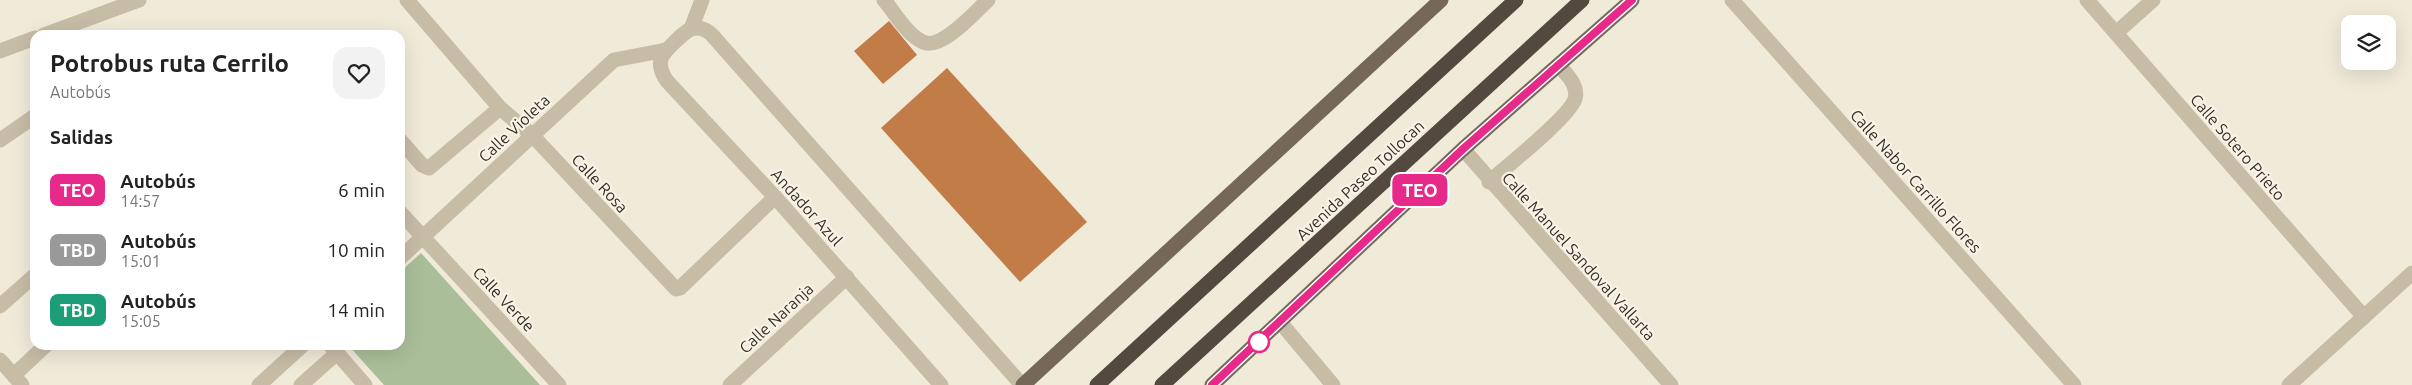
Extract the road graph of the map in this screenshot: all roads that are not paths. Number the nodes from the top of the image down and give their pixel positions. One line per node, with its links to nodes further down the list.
1 (139, 0): 13 (street)
2 (406, 0): 21 (street, Calle Rosa)
3 (702, 0): 14 (street)
4 (884, 0): 5 (street)
5 (988, 0)
6 (1441, 0): 50 (main road)
7 (1516, 0): 51 (highway, Avenida Paseo Tollocan)
8 (1582, 0): 52 (highway, Avenida Paseo Tollocan)
9 (1632, 0): 20 (main road)
10 (1732, 0): 56 (street, Calle Nabor Carrillo Flores)
11 (2086, 0): 16 (street, Calle Sotero Prieto)
12 (2153, 0): 16 (street)
13 (110, 5): 15 (street)
14 (691, 29): 18 (street); 50 (street)
15 (68, 30)
16 (2116, 33): 36 (street, Calle Sotero Prieto)
17 (30, 40): 19 (street)
18 (666, 50): 23 (street, Calle Violeta); 28 (street, Andador Azul)
19 (0, 52)
20 (1558, 65): 26 (main road); 27 (street)
21 (500, 108): 23 (street, Calle Rosa); 25 (street)
22 (30, 119): 24 (street)
23 (532, 136): 28 (street, Calle Rosa); 30 (street, Calle Violeta)
24 (0, 140)
25 (405, 146)
26 (1463, 149): 27 (street, Calle Manuel Sandoval Vallarta); 37 (main road)
27 (1489, 182): 55 (street, Calle Manuel Sandoval Vallarta)
28 (775, 197): 33 (street, Andador Azul)
29 (405, 218): 30 (street, Calle Verde)
30 (423, 238): 31 (street, Calle Violeta); 47 (street, Calle Verde)
31 (405, 254)
32 (2412, 273): 36 (street)
33 (847, 277): 48 (street, Calle Naranja); 49 (street, Andador Azul)
34 (30, 279): 35 (street)
35 (0, 306)
36 (2364, 317): 57 (street)
37 (1280, 322): 53 (main road); 54 (street)
38 (42, 350): 43 (street)
39 (298, 350): 44 (street)
40 (332, 350): 45 (street)
41 (334, 350): 46 (street)
42 (0, 360): 43 (street)
43 (18, 380)
44 (259, 385)
45 (301, 385)
46 (365, 385)
47 (559, 385)
48 (730, 385)
49 (941, 385)
50 (1022, 385)
51 (1097, 385)
52 (1162, 385)
53 (1212, 385)
54 (1333, 385)
55 (1670, 385)
56 (2074, 385)
57 (2289, 385)

